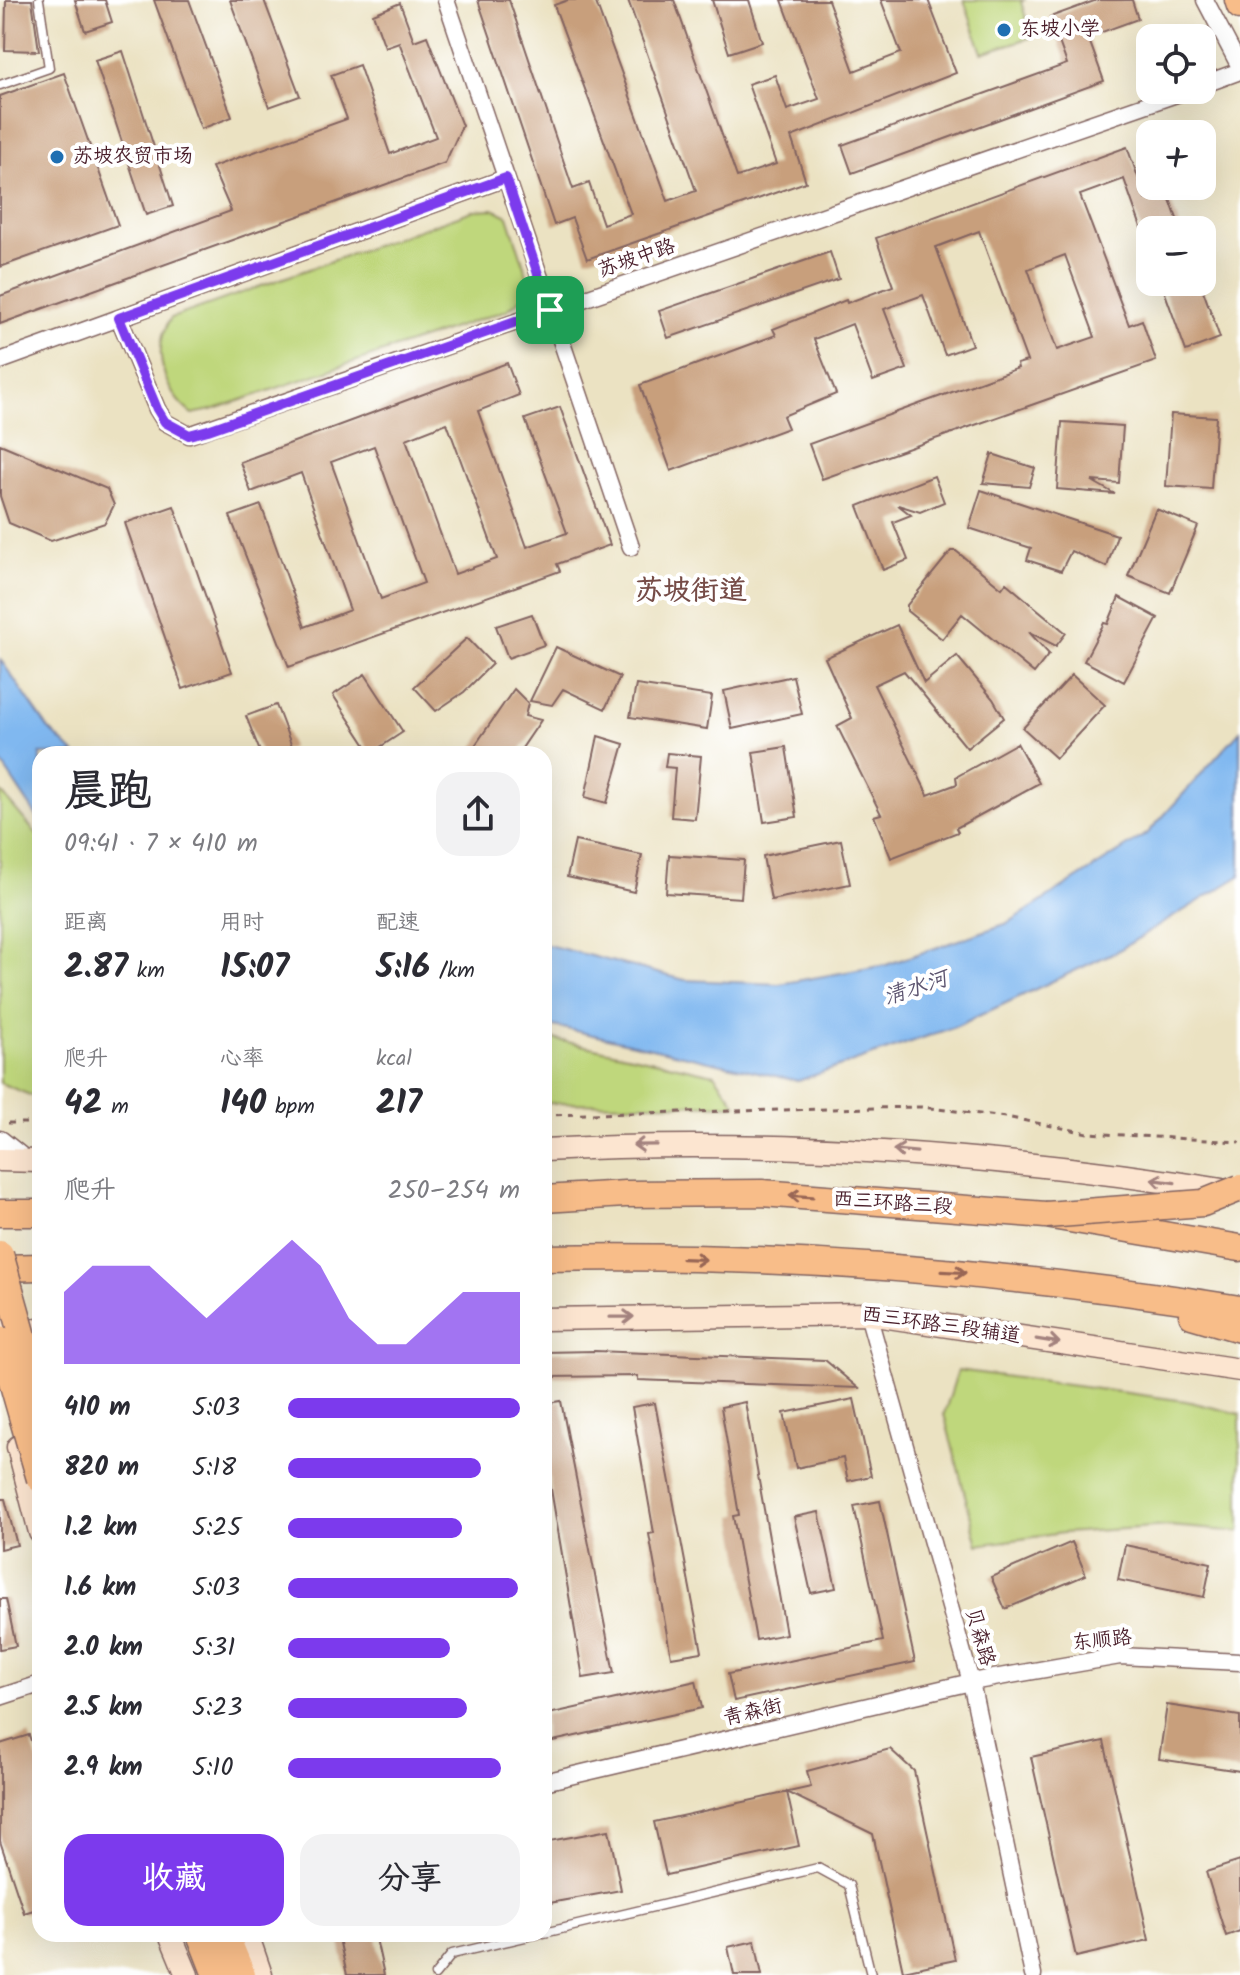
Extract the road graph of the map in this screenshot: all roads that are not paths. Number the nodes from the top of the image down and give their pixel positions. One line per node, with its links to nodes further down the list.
1 (39, 0): 8 (lane)
2 (446, 0): 10 (street)
3 (1205, 0): 6 (street)
4 (1238, 0): 5 (main road)
5 (1240, 6)
6 (1240, 69): 7 (street)
7 (1216, 79)
8 (0, 85)
9 (1147, 104): 11 (street, 苏坡中路)
10 (506, 178): 11 (street); 12 (street)
11 (550, 310): 12 (street, 苏坡中路); 14 (street)
12 (119, 318): 13 (street)
13 (0, 361)
14 (631, 547)
15 (0, 1141): 18 (street)
16 (552, 1150): 20 (main road, one-way to 16)
17 (0, 1160): 19 (main road)
18 (32, 1160)
19 (32, 1161)
20 (1240, 1188): 24 (main road, bridge)
21 (552, 1199): 24 (main road, 西三环路三段, one-way to 21)
22 (0, 1213): 23 (main road)
23 (32, 1213)
24 (1046, 1215): 25 (main road, 西三环路三段, bridge)
25 (1240, 1248)
26 (0, 1254): 38 (main road, bridge)
27 (552, 1258): 30 (main road, one-way to 30)
28 (32, 1267): 29 (main road)
29 (0, 1268)
30 (1101, 1287): 31 (main road); 34 (main road)
31 (1240, 1309)
32 (868, 1314): 33 (main road, 西三环路三段辅道, one-way to 32); 39 (main road, 西三环路三段辅道, one-way to 39); 46 (street, 贝森路)
33 (552, 1319)
34 (1240, 1329)
35 (32, 1330): 36 (main road)
36 (0, 1331)
37 (0, 1339): 43 (main road, bridge)
38 (32, 1368)
39 (1240, 1370)
40 (0, 1384): 41 (main road)
41 (8, 1408): 42 (main road); 44 (main road)
42 (32, 1408)
43 (32, 1451)
44 (32, 1501)
45 (1240, 1662): 46 (street, 东顺路)
46 (971, 1682): 49 (street, 青森街); 56 (street, 贝森路)
47 (32, 1687): 48 (street)
48 (0, 1697)
49 (552, 1780)
50 (552, 1931): 62 (lane)
51 (173, 1942): 57 (main road)
52 (203, 1942): 58 (main road)
53 (228, 1942): 59 (main road)
54 (250, 1942): 60 (main road)
55 (504, 1942): 61 (lane)
56 (1030, 1974)
57 (187, 1975)
58 (216, 1975)
59 (242, 1975)
60 (261, 1975)
61 (435, 1975)
62 (871, 1975)

